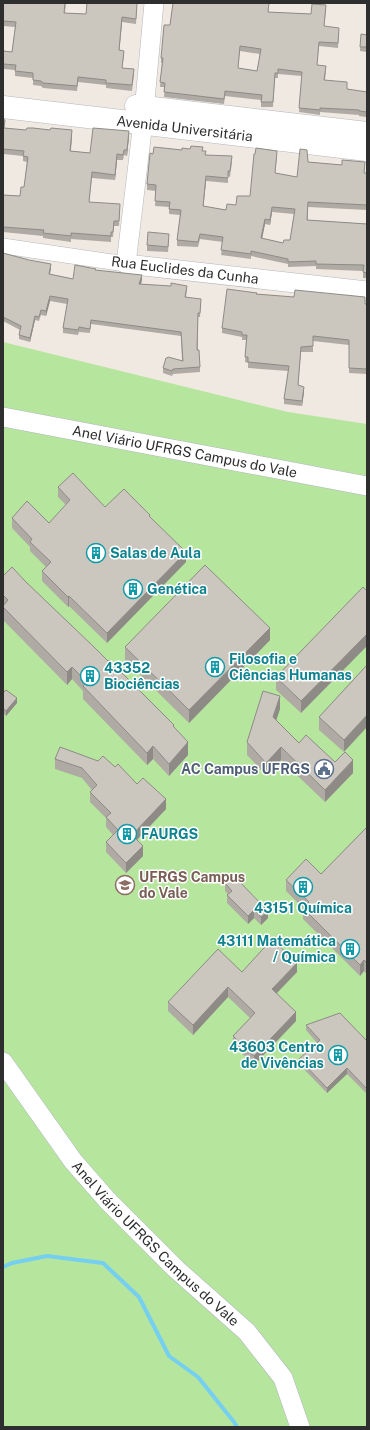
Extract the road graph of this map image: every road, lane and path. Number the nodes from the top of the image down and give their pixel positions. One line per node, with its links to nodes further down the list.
1 (154, 3): 4 (street)
2 (3, 92): 4 (main road, Avenida Universitária)
3 (3, 107): 4 (main road, Avenida Universitária)
4 (143, 115): 5 (main road, Avenida Universitária); 6 (main road, Avenida Universitária); 8 (street)
5 (367, 133)
6 (367, 150)
7 (3, 246): 8 (street, Rua Euclides da Cunha)
8 (126, 264): 9 (street, Rua Euclides da Cunha)
9 (367, 291)
10 (3, 417): 11 (street, Anel Viário UFRGS Campus do Vale)
11 (367, 486)
12 (3, 1062): 13 (street, Anel Viário UFRGS Campus do Vale)
13 (300, 1427)

